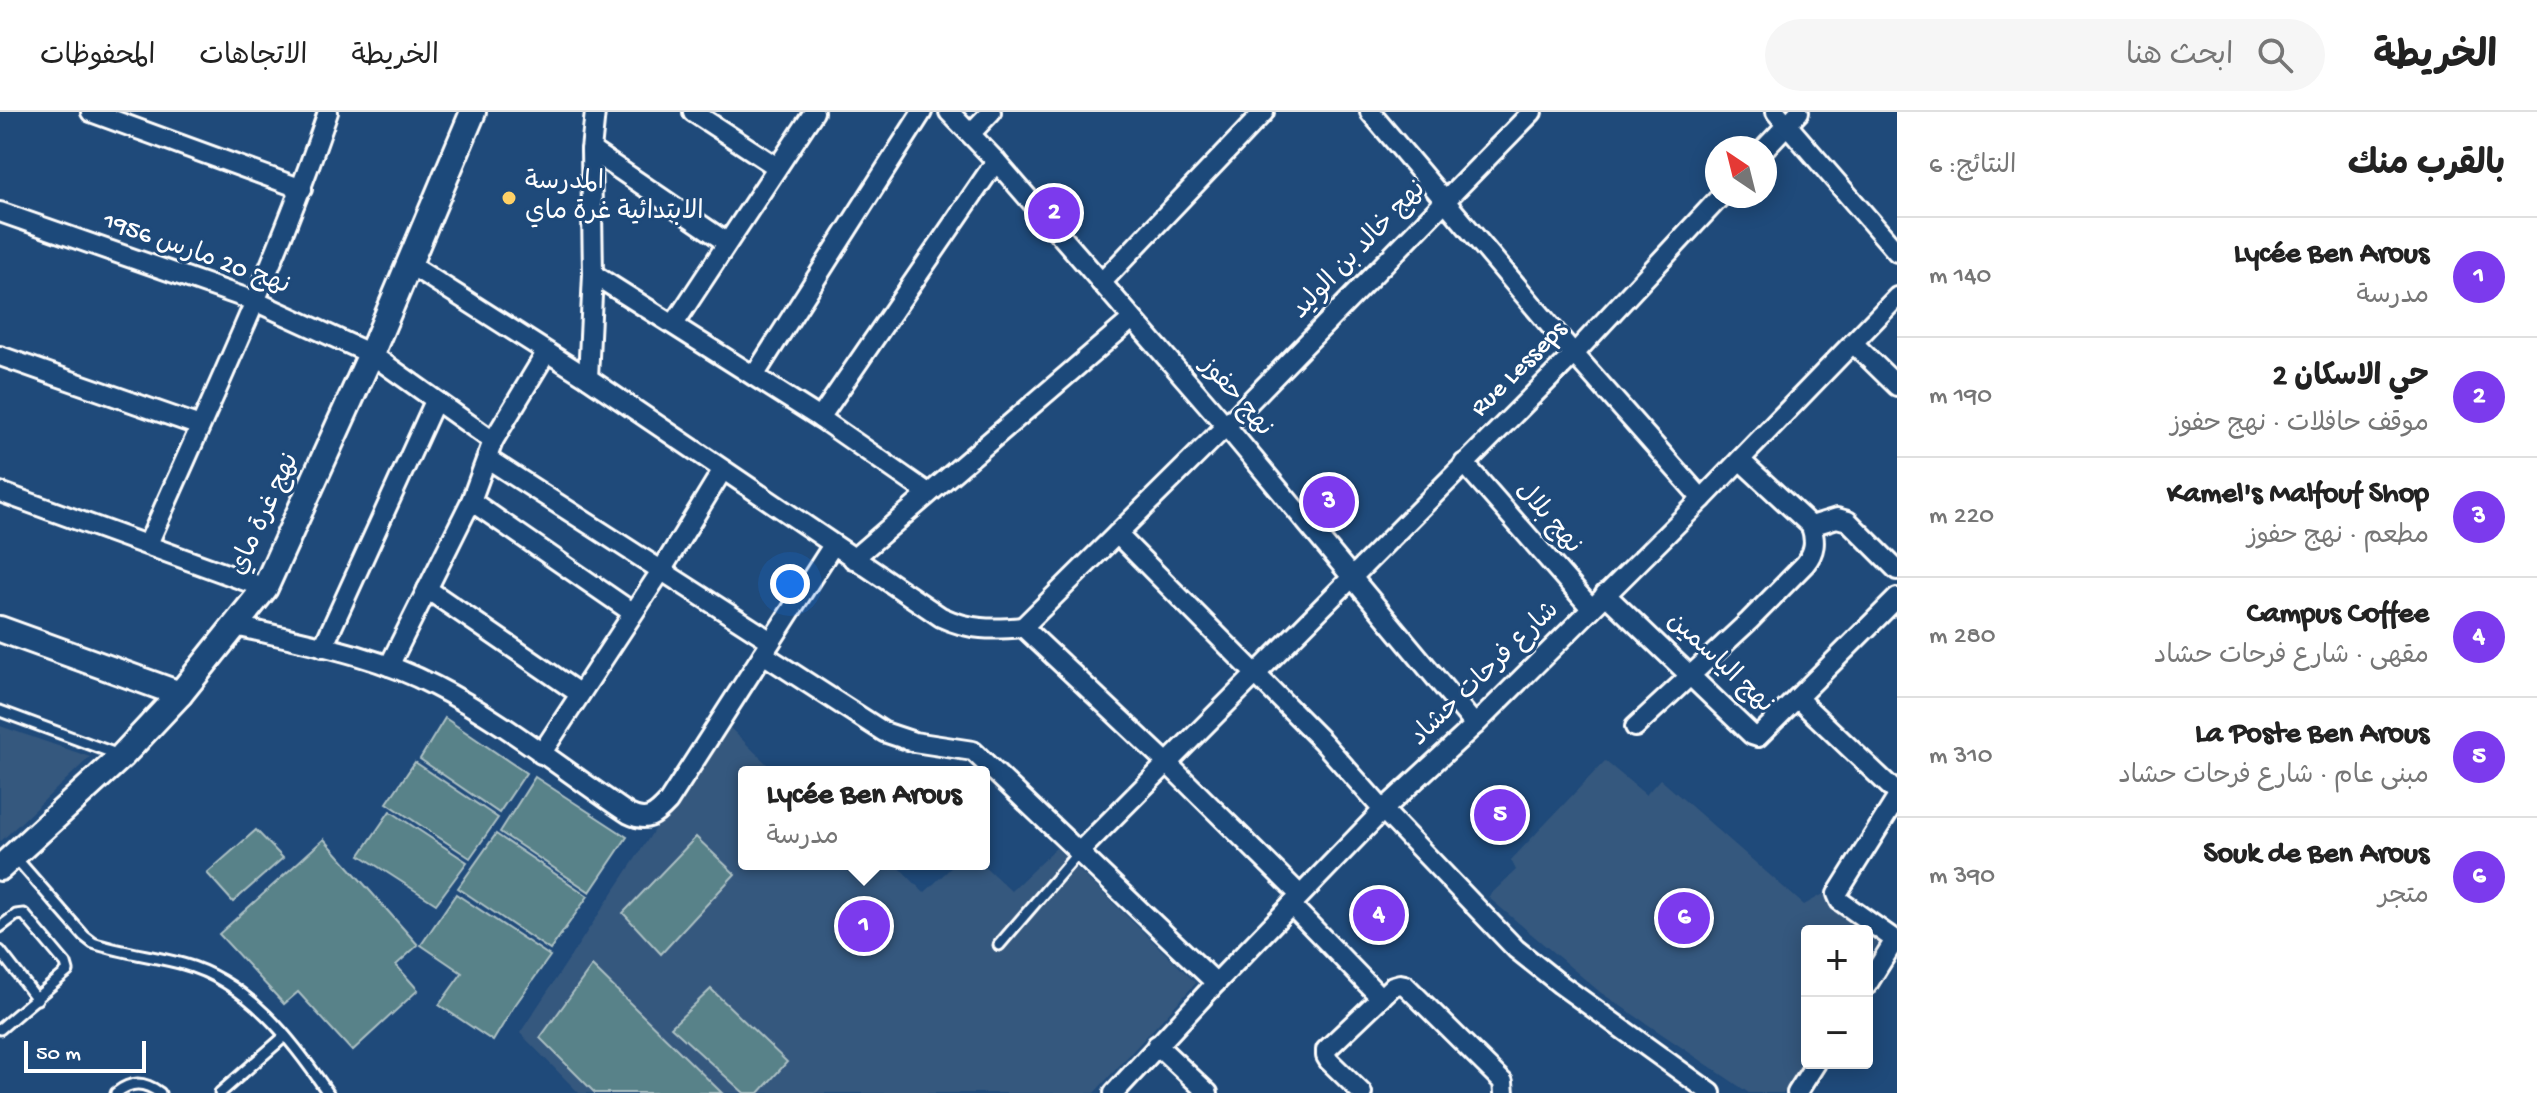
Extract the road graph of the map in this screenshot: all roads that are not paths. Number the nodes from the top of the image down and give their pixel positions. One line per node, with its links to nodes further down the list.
1 (91, 112): 19 (street)
2 (328, 112): 19 (street)
3 (595, 112): 16 (street)
4 (814, 112): 18 (street)
5 (922, 112): 38 (street)
6 (949, 112): 14 (street, نهج حفوز)
7 (991, 112): 14 (street)
8 (1264, 112): 27 (street)
9 (1370, 112): 20 (street)
10 (1532, 112): 20 (street, نهج خالد بن الوليد)
11 (471, 113): 25 (street, نهج غرة ماي)
12 (706, 116): 18 (street)
13 (1787, 116): 15 (street); 24 (street)
14 (971, 133): 17 (street, نهج حفوز)
15 (1773, 136)
16 (591, 150): 23 (street); 26 (street)
17 (996, 161): 27 (street, نهج حفوز); 41 (street)
18 (777, 167): 23 (street)
19 (302, 189): 29 (street)
20 (1446, 202): 35 (street); 43 (street, نهج خالد بن الوليد)
21 (1710, 208): 35 (street, Rue Lesseps)
22 (0, 212): 29 (street, نهج 20 مارس 1956)
23 (726, 242): 31 (street)
24 (1897, 252)
25 (409, 264): 33 (street); 34 (street, نهج غرة ماي)
26 (593, 274): 31 (street); 39 (street)
27 (1101, 283): 30 (street, نهج حفوز)
28 (1897, 297): 32 (street, شارع فرحات حشاد)
29 (257, 302): 34 (street, نهج 20 مارس 1956); 42 (street)
30 (1131, 320): 43 (street, نهج حفوز); 49 (street)
31 (674, 324): 38 (street)
32 (1853, 343): 37 (street); 45 (street, شارع فرحات حشاد)
33 (546, 353): 39 (street); 44 (street)
34 (371, 354): 40 (street, نهج 20 مارس 1956); 60 (street, نهج غرة ماي)
35 (1574, 354): 46 (street, Rue Lesseps); 50 (street)
36 (0, 356): 42 (street)
37 (1893, 374)
38 (754, 376): 41 (street)
39 (588, 378): 47 (street)
40 (435, 401): 44 (street, نهج 20 مارس 1956); 69 (street)
41 (820, 418): 49 (street)
42 (200, 426): 54 (street)
43 (1226, 426): 53 (street, نهج خالد بن الوليد); 59 (street, نهج حفوز)
44 (491, 450): 51 (street); 58 (street, نهج 20 مارس 1956)
45 (1740, 460): 50 (street, شارع فرحات حشاد); 52 (street)
46 (1464, 463): 59 (street, Rue Lesseps); 64 (street, نهج بلال)
47 (722, 471): 55 (street); 58 (street)
48 (0, 492): 54 (street)
49 (928, 493): 56 (street)
50 (1702, 499): 62 (street, شارع فرحات حشاد)
51 (471, 501): 61 (street); 65 (street)
52 (1811, 526): 57 (street); 73 (street)
53 (1117, 534): 67 (street, نهج خالد بن الوليد); 72 (street)
54 (148, 544): 60 (street)
55 (833, 545): 56 (street); 70 (street)
56 (853, 559): 67 (street)
57 (1897, 570)
58 (661, 571): 65 (street); 70 (street, نهج 20 مارس 1956)
59 (1351, 575): 72 (street, Rue Lesseps); 78 (street, نهج حفوز)
60 (265, 588): 66 (street, نهج غرة ماي)
61 (427, 589): 71 (street); 75 (street)
62 (1605, 594): 64 (street, شارع فرحات حشاد); 73 (street, نهج الياسمين)
63 (1897, 598): 76 (street, نهج الياسمين)
64 (1591, 608): 78 (street, شارع فرحات حشاد)
65 (632, 612): 75 (street)
66 (236, 626): 69 (street); 74 (street, نهج غرة ماي)
67 (1023, 627): 82 (street)
68 (0, 629): 74 (street)
69 (323, 647): 71 (street)
70 (767, 647): 80 (street); 83 (street, نهج 20 مارس 1956)
71 (389, 666): 80 (street)
72 (1255, 673): 82 (street, Rue Lesseps); 86 (street)
73 (1690, 675): 76 (street, نهج الياسمين); 79 (street)
74 (180, 694): 81 (street, نهج غرة ماي)
75 (580, 694): 80 (street)
76 (1797, 698): 85 (street)
77 (0, 711): 81 (lane)
78 (1475, 725): 86 (street, شارع فرحات حشاد)
79 (1635, 727)
80 (541, 754)
81 (122, 756): 88 (street, نهج غرة ماي)
82 (1167, 763): 87 (street, Rue Lesseps); 89 (street)
83 (988, 766)
84 (990, 768): 87 (street, نهج 20 مارس 1956)
85 (1897, 795): 91 (street)
86 (1383, 810): 89 (street, شارع فرحات حشاد); 102 (street)
87 (1078, 853): 92 (lane); 95 (street, نهج 20 مارس 1956)
88 (7, 862): 99 (lane)
89 (1296, 900): 95 (street, شارع فرحات حشاد); 96 (street)
90 (0, 927): 97 (lane)
91 (1896, 940): 94 (street)
92 (999, 945)
93 (0, 951): 97 (lane)
94 (1873, 976)
95 (1216, 983): 100 (street, شارع فرحات حشاد)
96 (1381, 998): 109 (street); 110 (street)
97 (37, 999): 98 (lane)
98 (2, 1024)
99 (285, 1036): 105 (lane); 106 (lane)
100 (1157, 1045): 107 (street, شارع فرحات حشاد); 108 (street)
101 (1812, 1069): 111 (street)
102 (1707, 1092)
103 (116, 1093): 104 (lane)
104 (160, 1093)
105 (220, 1093)
106 (328, 1093)
107 (1114, 1093)
108 (1208, 1093)
109 (1362, 1093)
110 (1504, 1093)
111 (1797, 1093)

